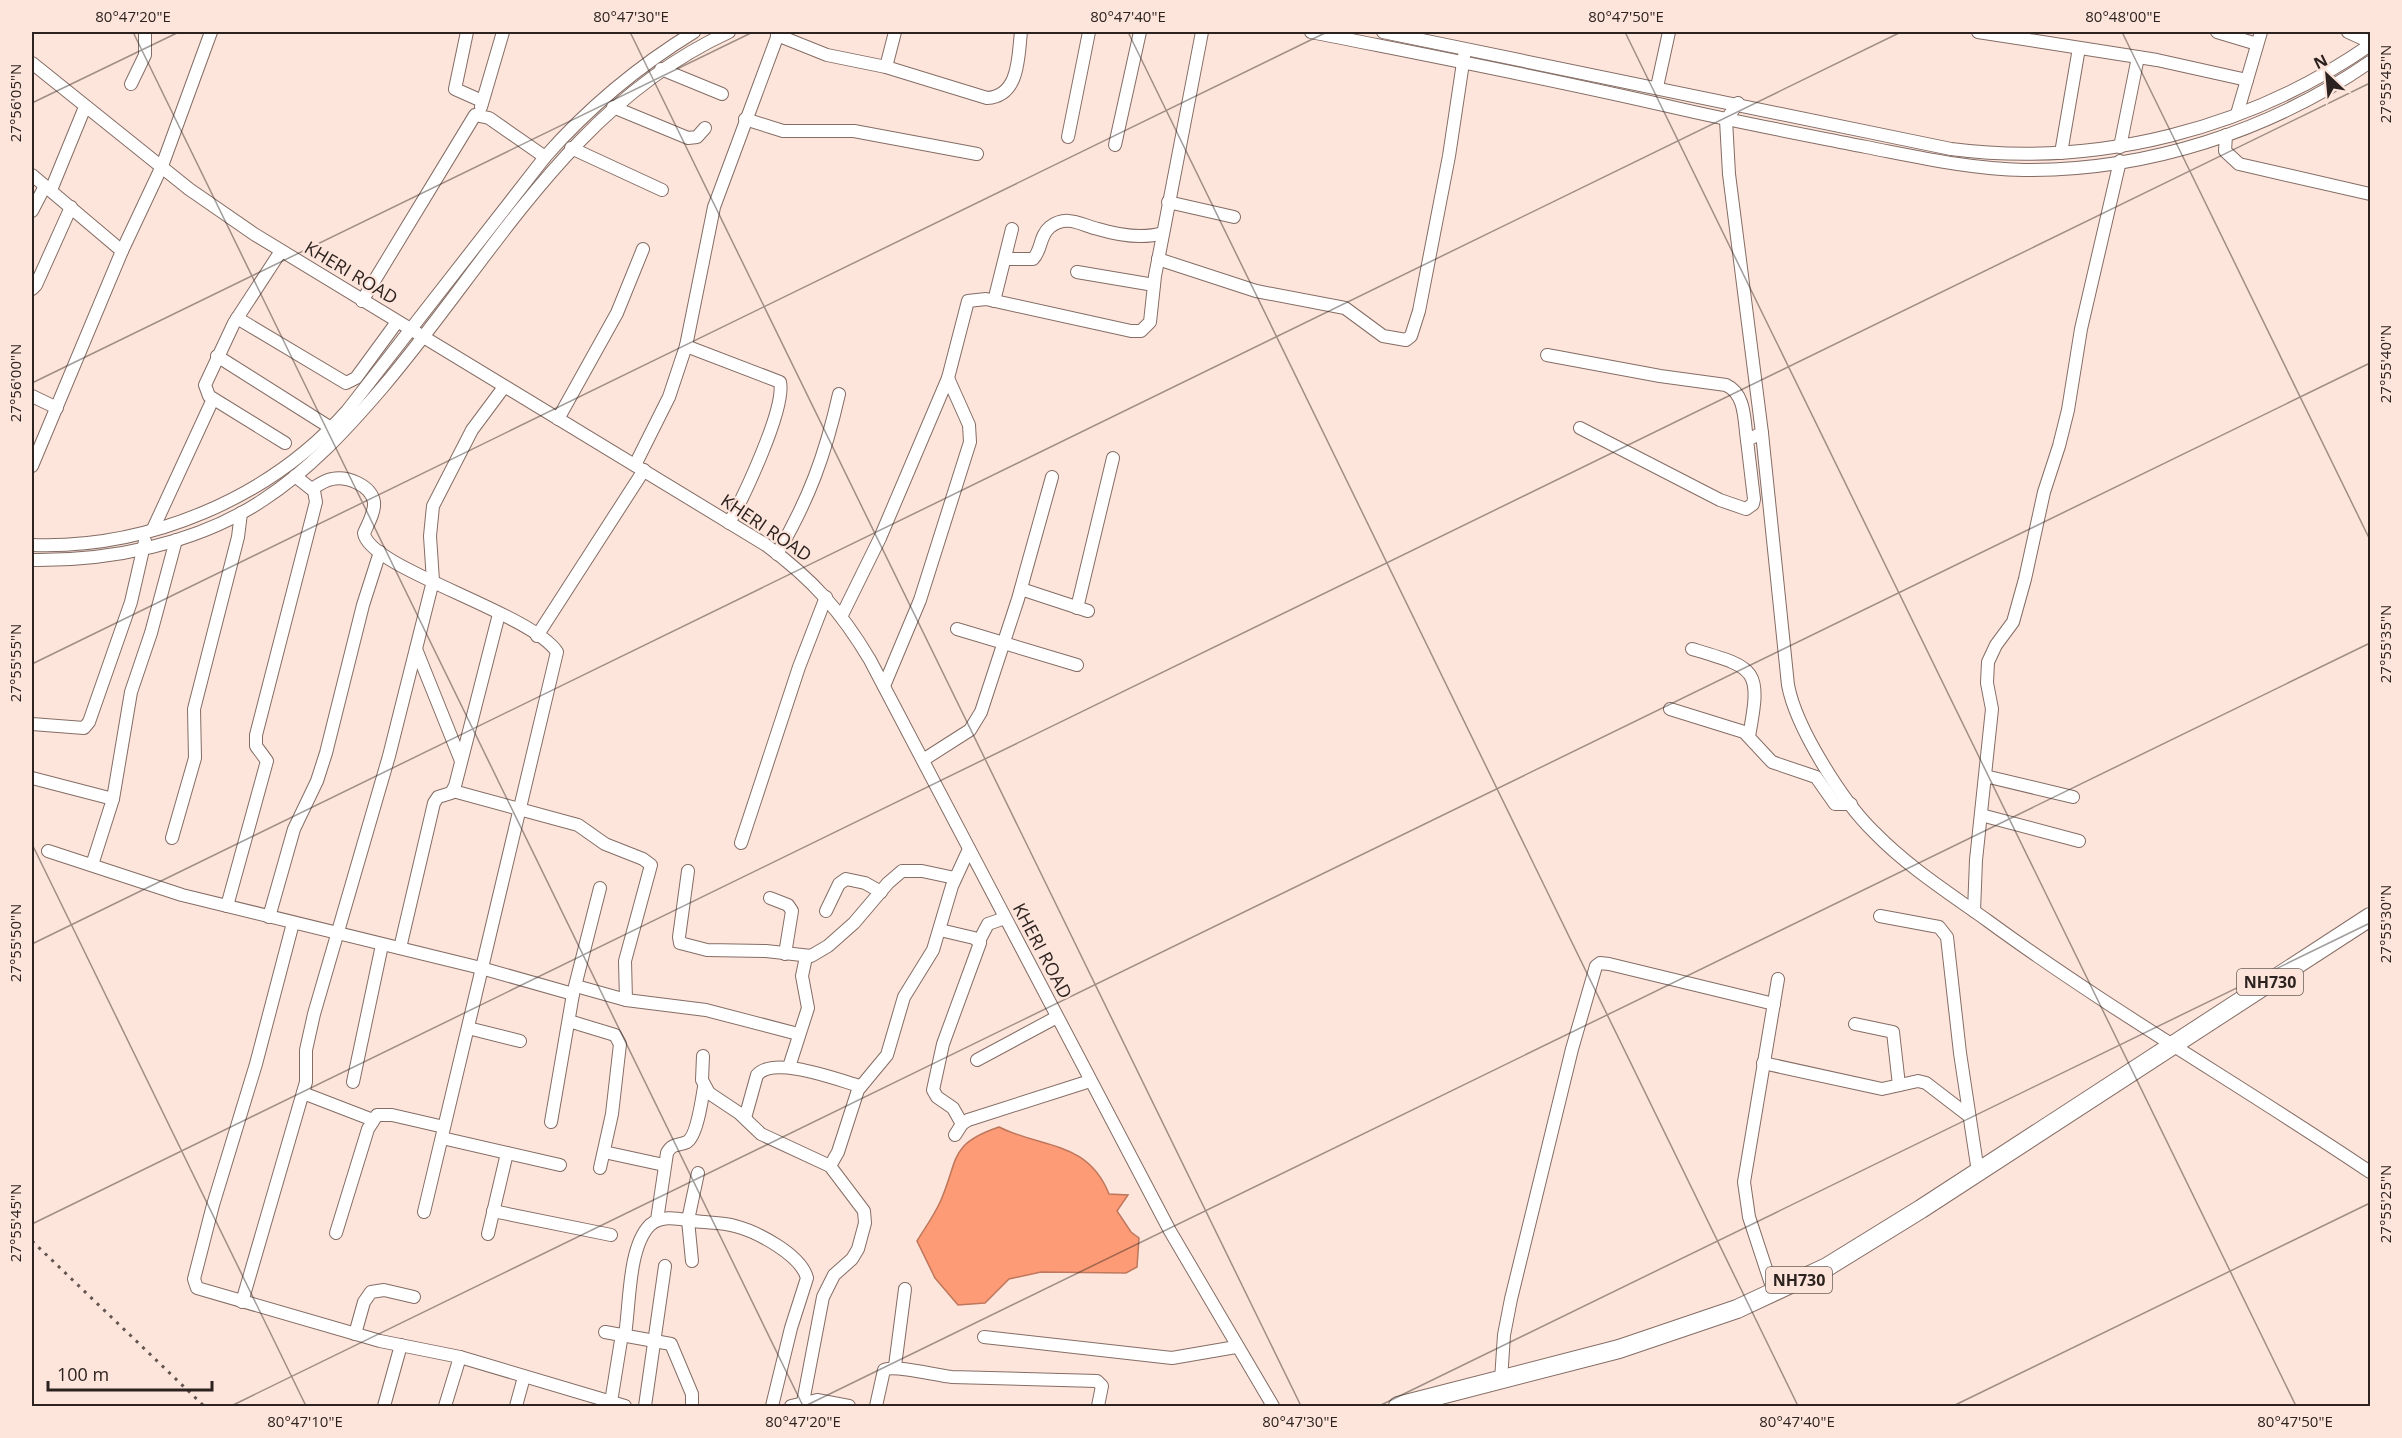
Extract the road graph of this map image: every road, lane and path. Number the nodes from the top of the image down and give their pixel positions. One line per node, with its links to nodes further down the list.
1 (145, 32): 30 (street)
2 (212, 32): 49 (street)
3 (467, 32): 33 (street)
4 (503, 32): 33 (street)
5 (694, 32): 47 (street)
6 (729, 32): 28 (street)
7 (895, 32): 27 (street)
8 (1021, 32): 27 (street)
9 (1089, 32): 41 (street)
10 (1140, 32): 42 (street)
11 (1202, 32): 54 (street)
12 (1311, 32): 23 (street)
13 (1383, 32): 23 (street)
14 (1669, 32): 31 (street)
15 (1978, 32): 22 (street)
16 (2217, 32): 21 (street)
17 (2261, 32): 21 (street)
18 (2348, 32): 20 (street)
19 (778, 34): 27 (street); 38 (street)
20 (2370, 43): 39 (street)
21 (2258, 44): 29 (street)
22 (2079, 48): 24 (street); 45 (street)
23 (1465, 55): 31 (street); 37 (street); 64 (street)
24 (2138, 57): 29 (street); 43 (street)
25 (2370, 62): 39 (street)
26 (32, 63): 34 (street, KHERI ROAD)
27 (886, 67)
28 (661, 69): 32 (street); 35 (street)
29 (2247, 80): 39 (street)
30 (131, 84)
31 (1657, 87): 37 (street)
32 (722, 94)
33 (482, 101): 36 (street)
34 (86, 107): 49 (street, KHERI ROAD); 51 (street)
35 (613, 107): 40 (street); 44 (street)
36 (478, 114): 47 (street); 68 (street)
37 (1727, 114): 45 (street); 48 (street); 85 (street)
38 (745, 119): 46 (street); 73 (street)
39 (2233, 124): 43 (street); 48 (street); 53 (street)
40 (705, 128)
41 (1068, 137)
42 (1115, 145)
43 (2120, 147): 45 (street)
44 (571, 148): 52 (street); 72 (street)
45 (2061, 153)
46 (977, 154)
47 (545, 157): 72 (street)
48 (2120, 161): 119 (street)
49 (162, 166): 61 (street); 62 (street, KHERI ROAD)
50 (32, 175): 51 (street)
51 (48, 188): 55 (street); 56 (street)
52 (662, 190)
53 (2370, 194)
54 (1168, 202): 57 (street); 59 (street)
55 (71, 207): 61 (street); 67 (street)
56 (32, 211)
57 (1234, 217)
58 (1012, 229): 63 (street)
59 (1163, 233): 63 (street); 64 (street)
60 (643, 249): 82 (street)
61 (122, 250): 81 (street)
62 (281, 251): 68 (street, KHERI ROAD); 70 (street)
63 (1005, 259): 69 (street)
64 (1158, 259): 66 (street)
65 (1077, 272): 66 (street)
66 (1154, 285): 69 (street)
67 (32, 289)
68 (362, 301): 71 (street, KHERI ROAD)
69 (994, 301): 76 (street)
70 (237, 318): 71 (street); 75 (street)
71 (397, 322): 72 (street, KHERI ROAD)
72 (417, 333): 77 (street, KHERI ROAD); 83 (street); 91 (street)
73 (686, 346): 90 (street); 95 (street)
74 (1547, 355): 85 (street)
75 (217, 356): 80 (street); 83 (street)
76 (948, 378): 106 (street); 113 (street)
77 (504, 387): 82 (street, KHERI ROAD); 102 (street)
78 (839, 394): 100 (street)
79 (32, 396): 81 (street)
80 (213, 399): 86 (street); 96 (street)
81 (57, 408): 87 (street)
82 (558, 419): 90 (street, KHERI ROAD)
83 (331, 428): 96 (street)
84 (1580, 428): 85 (street)
85 (1755, 436): 124 (street)
86 (285, 443)
87 (35, 447): 89 (street)
88 (1113, 458): 103 (street)
89 (32, 466)
90 (640, 468): 95 (street, KHERI ROAD); 108 (street)
91 (295, 476): 93 (street); 94 (street)
92 (1052, 477): 103 (street)
93 (312, 489): 99 (street); 138 (street)
94 (241, 513): 97 (street); 127 (street)
95 (729, 523): 100 (street, KHERI ROAD)
96 (147, 537): 97 (street); 98 (street); 101 (street); 115 (street)
97 (176, 540): 123 (street)
98 (32, 545)
99 (380, 552): 102 (street); 142 (street)
100 (777, 554): 104 (street, KHERI ROAD)
101 (32, 560)
102 (433, 581): 105 (street); 110 (street)
103 (1021, 589): 109 (street)
104 (826, 597): 106 (street, KHERI ROAD); 129 (street)
105 (499, 614): 108 (street); 118 (street)
106 (842, 615): 113 (street, KHERI ROAD)
107 (957, 629): 109 (street)
108 (537, 636): 125 (street)
109 (1004, 642): 112 (street); 117 (street)
110 (416, 649): 118 (street); 147 (street)
111 (1692, 649): 116 (street)
112 (1077, 665)
113 (884, 686): 117 (street, KHERI ROAD)
114 (1670, 709): 116 (street)
115 (32, 724)
116 (1749, 736): 124 (street)
117 (923, 760): 130 (street, KHERI ROAD)
118 (461, 761): 121 (street)
119 (1985, 776): 122 (street); 126 (street)
120 (32, 778): 123 (street)
121 (453, 791): 125 (street); 150 (street)
122 (2073, 797)
123 (113, 799): 132 (street)
124 (1848, 805): 140 (street)
125 (518, 810): 153 (street); 156 (street)
126 (1981, 815): 128 (street); 140 (street)
127 (172, 838)
128 (2079, 841)
129 (741, 843)
130 (969, 849): 134 (street); 144 (street, KHERI ROAD)
131 (48, 850): 132 (street)
132 (92, 865): 138 (street)
133 (688, 871): 151 (street)
134 (955, 878): 136 (street); 146 (street)
135 (600, 888): 155 (street)
136 (881, 892): 139 (street); 152 (street)
137 (770, 898): 151 (street)
138 (227, 906): 142 (street)
139 (826, 911)
140 (1974, 911): 164 (street)
141 (1880, 916): 175 (street)
142 (269, 917): 145 (street)
143 (2370, 917): 164 (highway, NH730)
144 (1005, 918): 148 (street); 158 (street, KHERI ROAD)
145 (293, 922): 147 (street); 201 (street)
146 (940, 930): 148 (street); 171 (street)
147 (338, 933): 149 (street); 174 (street)
148 (979, 942): 169 (street)
149 (382, 945): 150 (street); 170 (street)
150 (400, 948): 153 (street)
151 (784, 954): 152 (street)
152 (806, 957): 162 (street)
153 (481, 968): 155 (street); 161 (street)
154 (1778, 979): 157 (street)
155 (574, 990): 156 (street); 159 (street)
156 (626, 999): 162 (street)
157 (1774, 1004): 167 (street); 212 (street)
158 (1056, 1017): 166 (street); 169 (street, KHERI ROAD)
159 (569, 1021): 178 (street); 180 (street)
160 (1855, 1024): 172 (street)
161 (468, 1028): 163 (street); 179 (street)
162 (798, 1035): 168 (street)
163 (520, 1041)
164 (2166, 1049): 186 (highway, NH730); 187 (street)
165 (703, 1056): 173 (street)
166 (977, 1060)
167 (1763, 1062): 172 (street); 199 (street)
168 (789, 1067): 171 (street); 176 (street)
169 (1090, 1081): 208 (street, KHERI ROAD)
170 (353, 1082)
171 (860, 1086): 184 (street)
172 (1899, 1086): 175 (street)
173 (704, 1087): 176 (street); 183 (street)
174 (303, 1093): 177 (street); 201 (street)
175 (1969, 1116): 186 (street)
176 (745, 1118): 184 (street)
177 (373, 1120): 179 (street); 193 (street)
178 (550, 1122)
179 (443, 1133): 181 (street); 190 (street)
180 (604, 1152): 183 (street); 185 (street)
181 (507, 1153): 182 (street); 189 (street)
182 (560, 1165)
183 (664, 1165): 191 (street)
184 (830, 1166): 213 (street)
185 (600, 1168)
186 (1978, 1172): 199 (highway, NH730)
187 (2370, 1172)
188 (698, 1173): 192 (street)
189 (493, 1211): 194 (street); 195 (street)
190 (424, 1212)
191 (657, 1220): 192 (street); 203 (street)
192 (688, 1220): 196 (street); 221 (street)
193 (336, 1233)
194 (488, 1234)
195 (610, 1235)
196 (692, 1261)
197 (665, 1266): 206 (street)
198 (906, 1289): 210 (street)
199 (1774, 1293): 212 (highway, NH730)
200 (414, 1297): 204 (street)
201 (242, 1302): 204 (street)
202 (606, 1332): 203 (street)
203 (623, 1334): 206 (street); 214 (street)
204 (356, 1335): 207 (street)
205 (984, 1337): 208 (street)
206 (652, 1340): 219 (street); 220 (street)
207 (401, 1345): 209 (street); 215 (street)
208 (1236, 1347): 226 (street, KHERI ROAD)
209 (460, 1357): 211 (street); 216 (street)
210 (895, 1366): 224 (street); 225 (street)
211 (524, 1377): 214 (street); 217 (street)
212 (1501, 1380): 227 (highway, NH730)
213 (803, 1402): 222 (street); 223 (street)
214 (608, 1403): 218 (street)
215 (384, 1407)
216 (445, 1407)
217 (516, 1407)
218 (625, 1407)
219 (645, 1407)
220 (692, 1407)
221 (772, 1407)
222 (791, 1407)
223 (849, 1407)
224 (876, 1407)
225 (1098, 1407)
226 (1273, 1407)
227 (1398, 1407)

